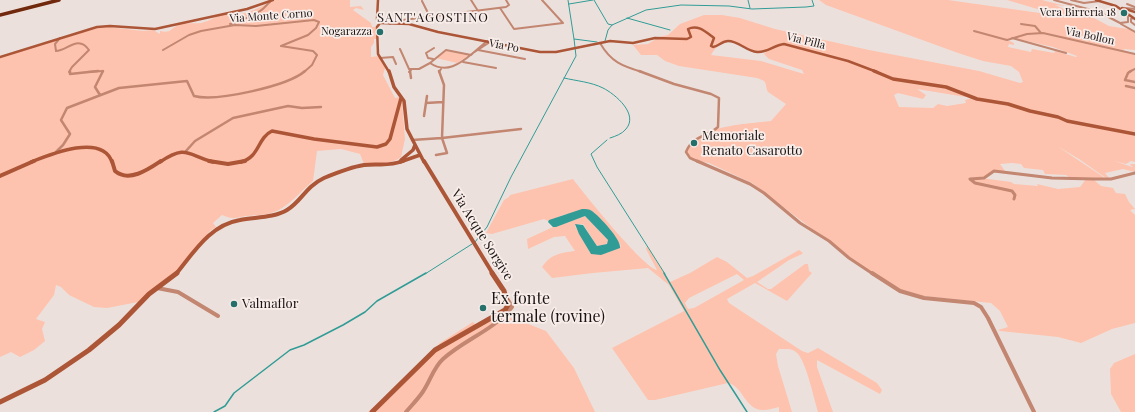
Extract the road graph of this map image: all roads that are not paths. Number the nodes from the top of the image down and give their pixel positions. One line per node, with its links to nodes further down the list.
1 (52, 0): 22 (highway)
2 (59, 0): 22 (highway)
3 (273, 0): 33 (street); 37 (street)
4 (378, 0): 28 (street)
5 (471, 0): 18 (street)
6 (506, 0): 15 (street)
7 (542, 0): 15 (street)
8 (1054, 0): 21 (street)
9 (1071, 0): 11 (street)
10 (422, 1): 24 (street)
11 (1098, 1): 12 (street); 14 (street)
12 (1086, 2)
13 (1127, 4): 17 (street)
14 (1118, 7): 17 (street); 17 (street); 23 (street)
15 (500, 8): 18 (street)
16 (1068, 8): 19 (street)
17 (1135, 10)
18 (478, 11): 24 (street)
19 (1085, 13): 20 (street); 25 (street)
20 (1093, 13): 21 (street); 26 (street)
21 (1101, 13): 29 (street)
22 (0, 14)
23 (1128, 14): 27 (street); 29 (street)
24 (424, 17): 30 (street)
25 (1090, 17)
26 (1100, 17)
27 (1134, 18): 32 (street)
28 (381, 23): 30 (street, Via Pilla); 49 (street)
29 (1120, 23): 35 (street)
30 (393, 24): 39 (street, Via Pilla)
31 (1021, 24): 36 (street, Via Bollon)
32 (1135, 25)
33 (224, 27): 43 (street, Via Monte Corno); 63 (street, Via Monte Corno)
34 (974, 31): 38 (street, Via Bollon)
35 (1135, 32)
36 (1041, 33): 38 (street, Via Bollon); 46 (street, Via Bollon)
37 (60, 38): 48 (street); 63 (street)
38 (1012, 38): 45 (street)
39 (487, 43): 40 (street, Via Pilla); 44 (street)
40 (600, 43): 71 (street, Via Pilla); 89 (street)
41 (434, 48): 50 (street)
42 (400, 49): 58 (street)
43 (163, 50)
44 (478, 50): 47 (street); 51 (street, Via Po)
45 (1066, 53)
46 (1135, 54)
47 (471, 55): 50 (street); 52 (street)
48 (0, 57)
49 (380, 58): 54 (street); 65 (street, Via Acque Sorgive)
50 (433, 59): 53 (street)
51 (525, 59)
52 (463, 62): 55 (street); 56 (street)
53 (430, 63): 56 (street); 58 (street)
54 (396, 64)
55 (496, 68)
56 (441, 69): 66 (street)
57 (1135, 69): 60 (street)
58 (411, 70): 59 (street)
59 (411, 78)
60 (1135, 82)
61 (1126, 86): 62 (street)
62 (1135, 88)
63 (100, 95): 76 (street, Via Monte Corno)
64 (427, 96): 67 (street)
65 (401, 98): 73 (street, Via Acque Sorgive); 75 (street)
66 (443, 102): 67 (street); 72 (street)
67 (426, 103): 69 (street)
68 (321, 107): 75 (street)
69 (424, 116)
70 (522, 129): 72 (street)
71 (1135, 134)
72 (442, 138): 73 (street); 77 (street)
73 (412, 140): 74 (street, Via Acque Sorgive)
74 (415, 144): 78 (street, Via Acque Sorgive); 79 (street)
75 (186, 151): 76 (street)
76 (54, 154): 81 (street)
77 (436, 154)
78 (420, 155): 79 (street); 84 (street, Via Acque Sorgive)
79 (387, 165): 83 (street)
80 (1135, 172): 82 (street)
81 (0, 176)
82 (1014, 200)
83 (157, 288): 85 (street); 86 (street)
84 (507, 298): 87 (street, Via Acque Sorgive); 88 (street)
85 (218, 316)
86 (0, 402)
87 (372, 412)
88 (406, 412)
89 (1034, 412)

